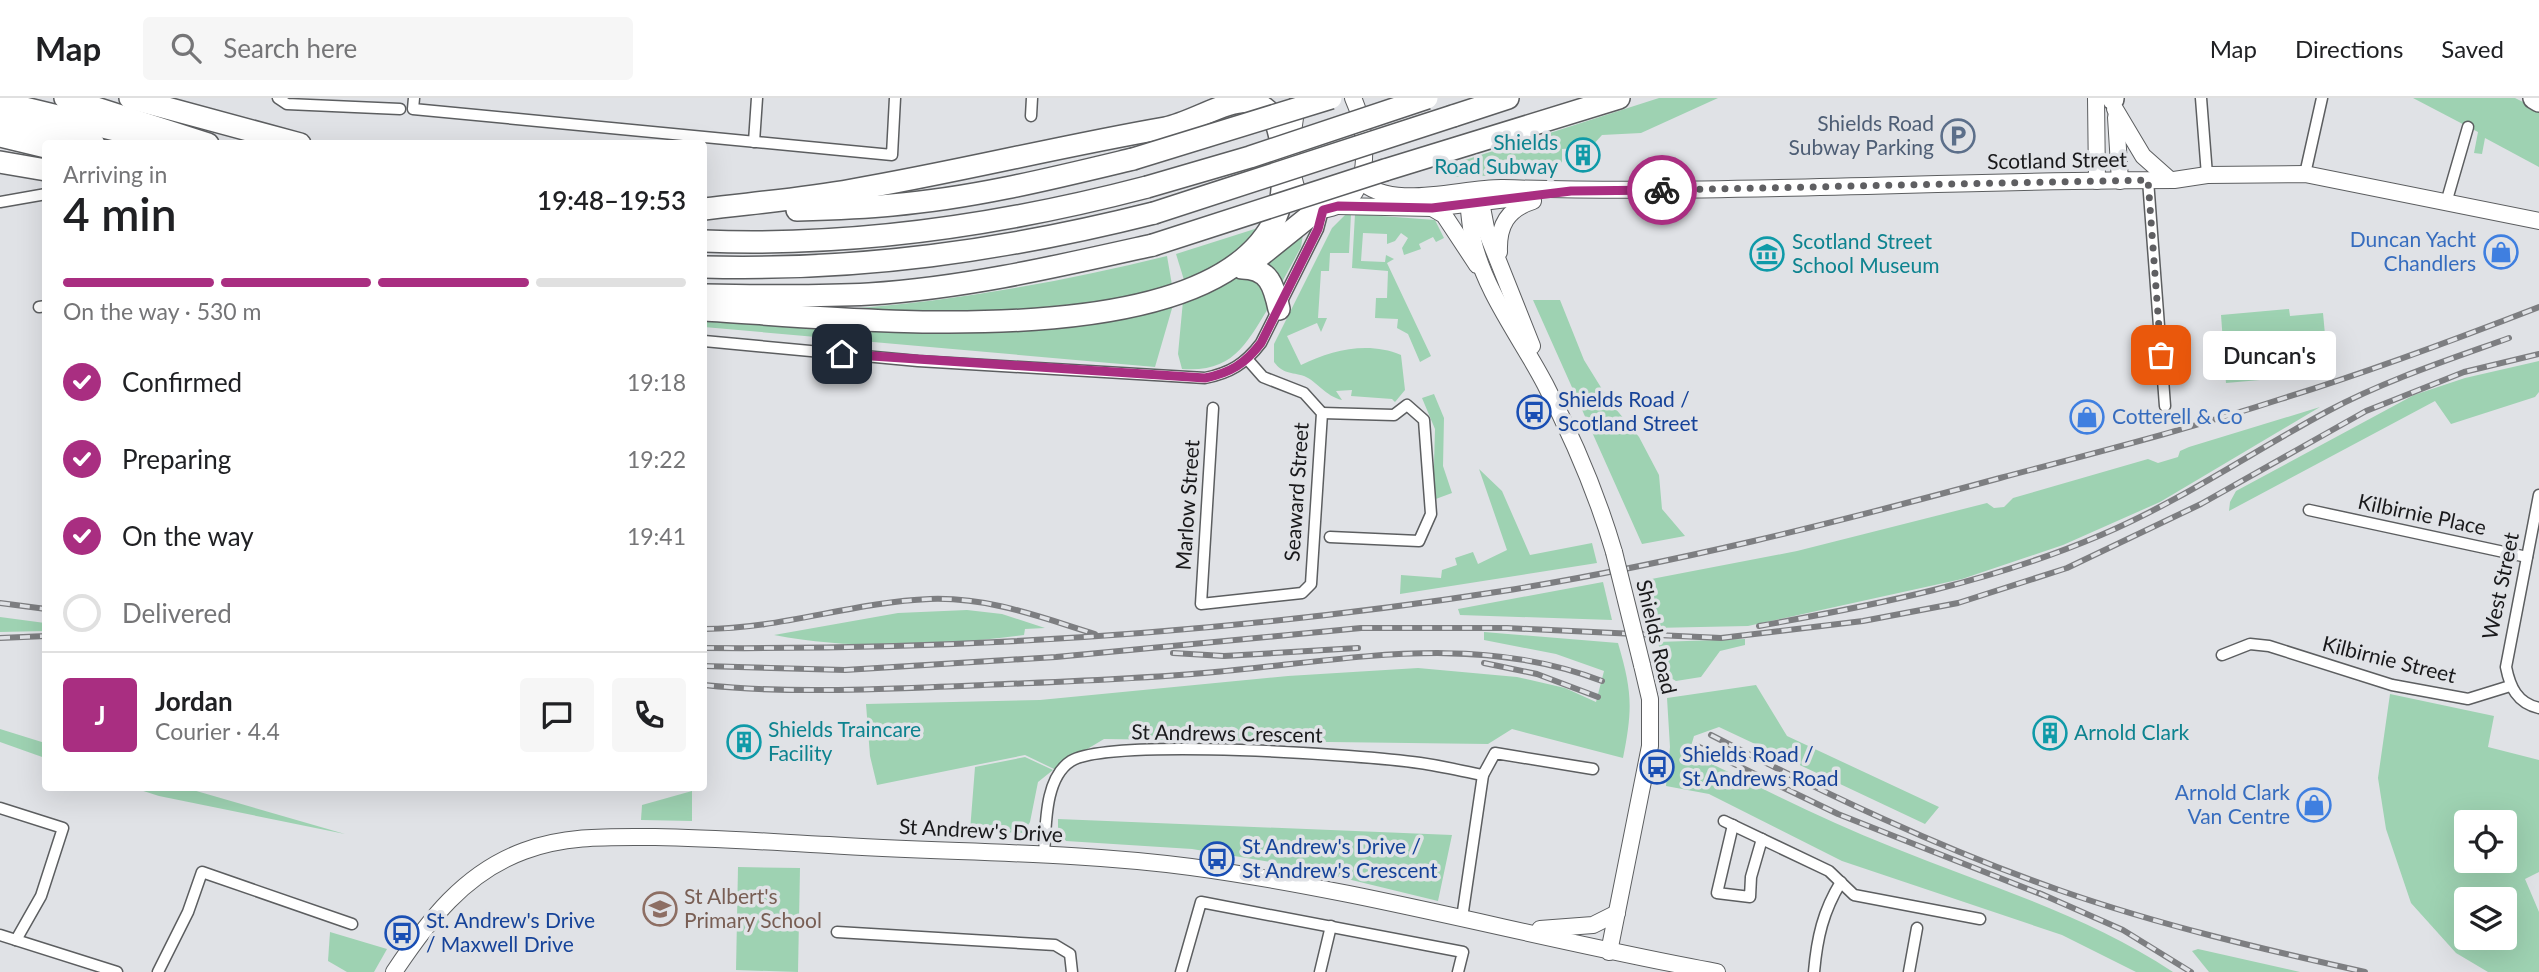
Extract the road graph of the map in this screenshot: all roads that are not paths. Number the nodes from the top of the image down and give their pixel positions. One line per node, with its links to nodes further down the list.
1 (22, 98): 31 (highway)
2 (65, 98): 35 (highway)
3 (130, 98): 28 (highway)
4 (148, 98): 28 (highway)
5 (278, 98): 25 (street)
6 (757, 98): 37 (street)
7 (895, 98): 37 (street)
8 (1032, 98): 26 (street)
9 (1208, 98): 32 (highway)
10 (1299, 98): 57 (street)
11 (1331, 98): 56 (highway, bridge)
12 (1353, 98): 44 (street)
13 (1427, 98): 59 (highway, bridge)
14 (1507, 98): 61 (highway, bridge)
15 (1577, 98): 41 (highway)
16 (1619, 98): 41 (highway)
17 (2096, 98): 47 (street)
18 (2201, 98): 43 (street)
19 (2322, 98): 42 (street)
20 (2534, 98): 22 (highway)
21 (2113, 101): 46 (street); 48 (street)
22 (2539, 101)
23 (0, 102): 31 (highway)
24 (414, 103): 37 (street)
25 (401, 109)
26 (1031, 116)
27 (0, 120): 33 (highway)
28 (211, 120): 36 (highway)
29 (2468, 127): 53 (street)
30 (0, 136): 38 (highway)
31 (151, 138): 34 (highway)
32 (1107, 138): 55 (highway); 63 (highway)
33 (78, 140)
34 (158, 140)
35 (196, 140)
36 (285, 140)
37 (754, 142)
38 (42, 146)
39 (0, 162): 40 (highway)
40 (42, 169)
41 (1385, 170): 65 (highway, bridge)
42 (2305, 174): 43 (street, Scotland Street); 53 (street, Scotland Street)
43 (2207, 175): 46 (street, Scotland Street)
44 (1360, 180): 51 (street, Scotland Street); 57 (street)
45 (2148, 180): 46 (street, Scotland Street); 48 (street, Scotland Street); 71 (street)
46 (2171, 180)
47 (2097, 181): 48 (street, Scotland Street); 49 (street, Scotland Street)
48 (2120, 181)
49 (1571, 191): 51 (street, Scotland Street); 60 (street)
50 (42, 195): 52 (street)
51 (1474, 197): 54 (street, Scotland Street); 60 (street, Shields Road); 64 (street, Shields Road)
52 (0, 202)
53 (2446, 204): 58 (street, Scotland Street)
54 (1432, 208): 57 (street, Scotland Street); 64 (street)
55 (707, 209)
56 (707, 209)
57 (1326, 209): 62 (highway); 66 (street)
58 (2539, 221)
59 (707, 241)
60 (1499, 265): 70 (street, Shields Road)
61 (707, 267)
62 (1242, 268): 63 (highway); 66 (highway)
63 (1214, 280): 67 (highway)
64 (1490, 283): 70 (street, Shields Road)
65 (707, 295)
66 (1279, 309): 69 (street)
67 (707, 310)
68 (707, 341): 69 (street)
69 (1248, 360): 73 (street, Seaward Street)
70 (1545, 384): 88 (street, Shields Road, bridge)
71 (2165, 406)
72 (1213, 408): 78 (street, Marlow Street)
73 (1322, 413): 76 (street); 78 (street, Seaward Street)
74 (2539, 495): 77 (street, West Street)
75 (2309, 510): 77 (street, Kilbirnie Place)
76 (1330, 537)
77 (2527, 558): 80 (street, West Street)
78 (1311, 584)
79 (2222, 655): 80 (street, Kilbirnie Street)
80 (2510, 686): 81 (street)
81 (2539, 708)
82 (1593, 769): 83 (street)
83 (1483, 775): 86 (street, St Andrews Crescent); 89 (street)
84 (0, 808): 97 (street)
85 (1762, 839): 85 (street); 87 (street)
86 (1044, 855): 89 (street, St Andrew's Drive); 101 (street, St Andrew's Drive)
87 (1841, 882): 90 (street); 107 (street)
88 (1617, 914): 94 (street); 98 (street, Shields Road)
89 (1462, 918): 94 (street, St Andrew's Drive)
90 (1980, 919)
91 (352, 924): 100 (street)
92 (1331, 926): 103 (street); 104 (street); 105 (street)
93 (1917, 928): 108 (street)
94 (1509, 929): 98 (street, St Andrew's Drive)
95 (837, 932): 102 (street)
96 (0, 935): 97 (street)
97 (16, 940): 99 (street)
98 (1609, 952): 106 (street, St Andrew's Drive)
99 (117, 972)
100 (158, 972)
101 (394, 972)
102 (1072, 972)
103 (1181, 972)
104 (1320, 972)
105 (1458, 972)
106 (1717, 972)
107 (1814, 972)
108 (1909, 972)

